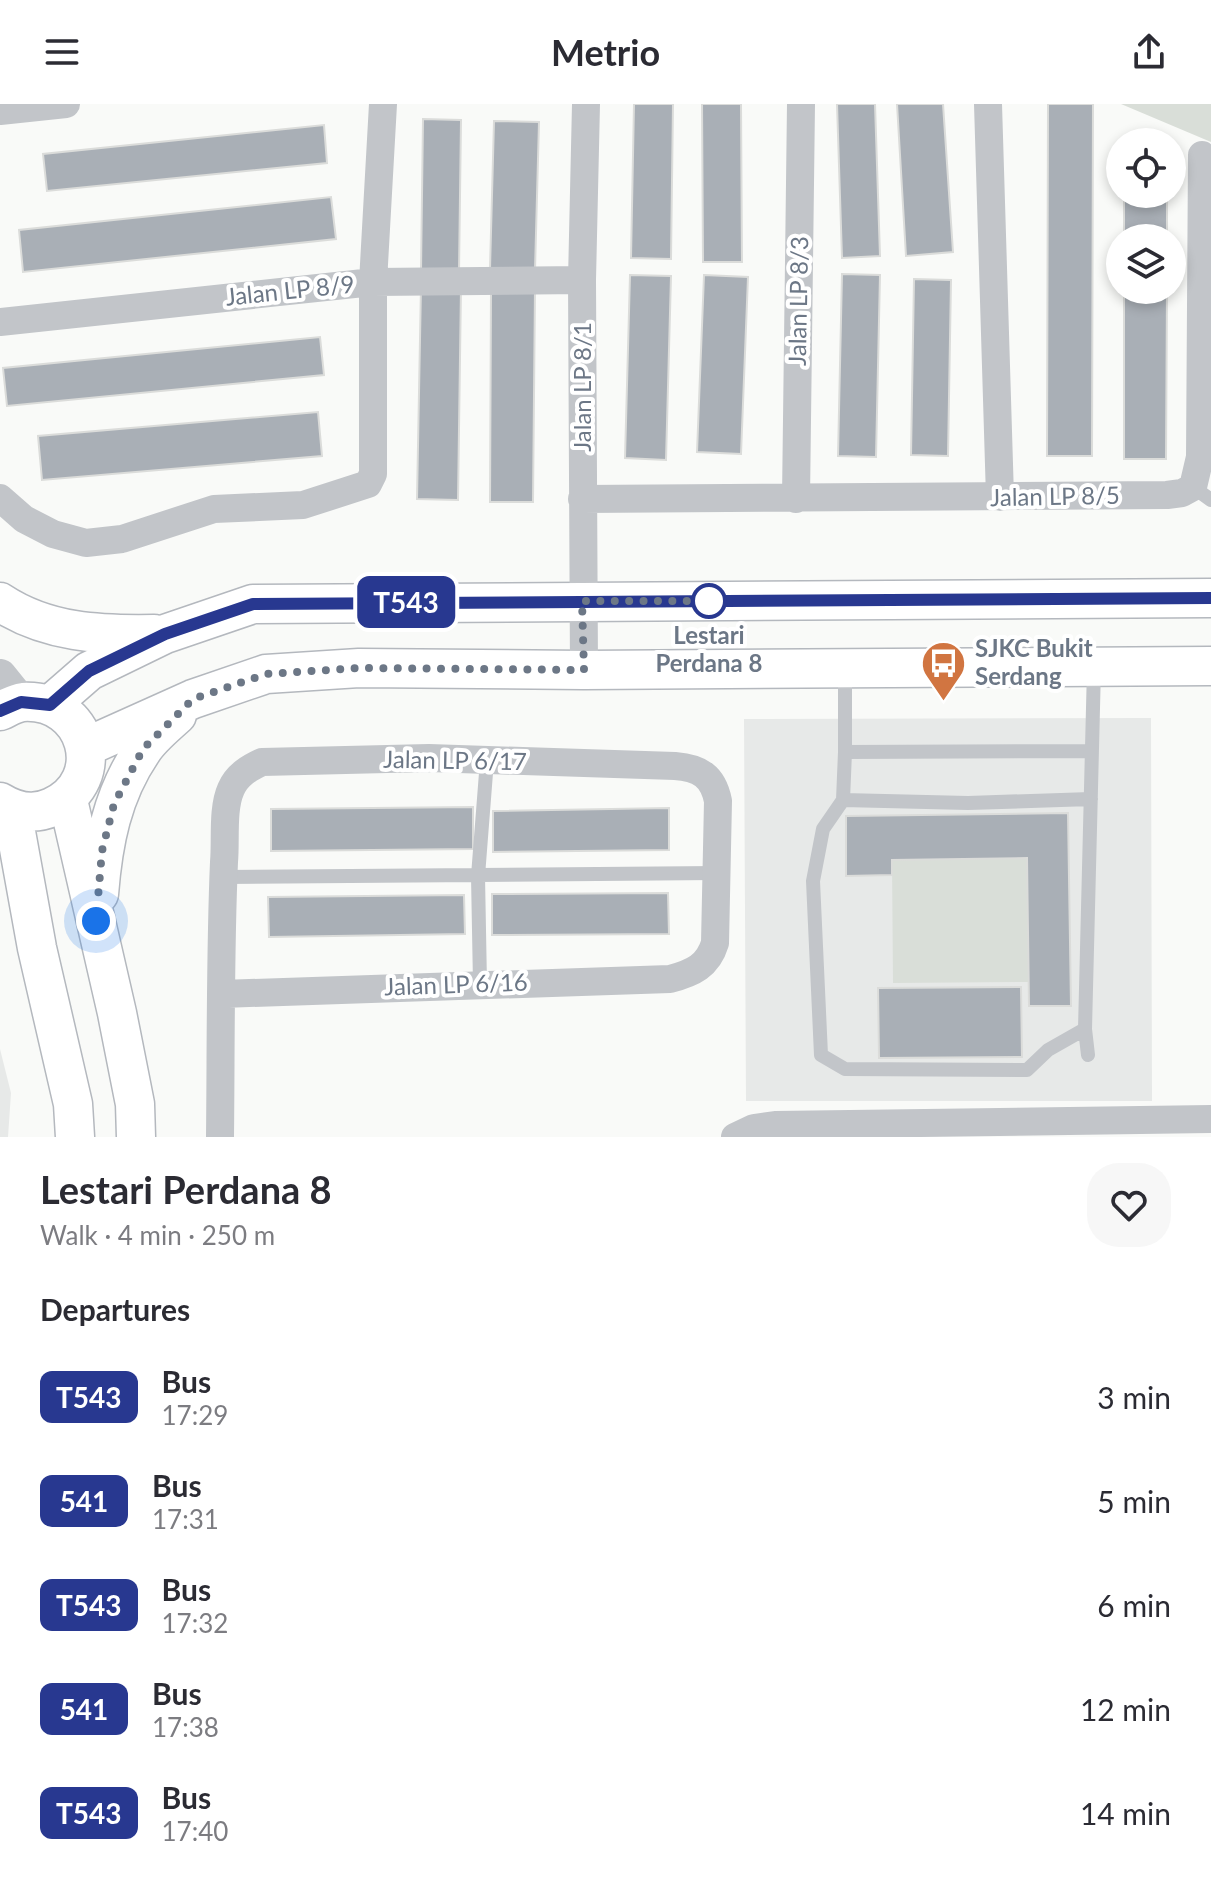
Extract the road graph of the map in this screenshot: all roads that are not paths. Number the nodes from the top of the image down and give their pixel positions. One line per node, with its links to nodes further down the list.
1 (66, 104): 6 (street)
2 (383, 104): 9 (street)
3 (586, 104): 8 (street, Jalan LP 8/1)
4 (801, 104): 15 (street, Jalan LP 8/3)
5 (988, 104): 12 (street)
6 (0, 111)
7 (1202, 155): 11 (street, Jalan LP 8/5)
8 (582, 280): 9 (street, Jalan LP 8/9); 14 (street, Jalan LP 8/1)
9 (373, 282): 10 (street, Jalan LP 8/9); 13 (street)
10 (0, 322)
11 (1202, 494): 12 (street, Jalan LP 8/5)
12 (1000, 497): 15 (street, Jalan LP 8/5)
13 (0, 498)
14 (582, 499): 15 (street, Jalan LP 8/5); 17 (street, Jalan LP 8/1)
15 (796, 499)
16 (1211, 598): 17 (main road)
17 (582, 601): 19 (main road); 23 (street, Jalan LP 8/1)
18 (0, 602): 19 (main road)
19 (165, 634): 24 (main road)
20 (1211, 666): 22 (main road)
21 (845, 667): 22 (main road); 23 (main road); 28 (lane)
22 (1094, 667): 27 (lane)
23 (584, 670): 25 (main road)
24 (18, 698): 26 (main road)
25 (193, 699): 26 (main road); 38 (main road)
26 (86, 747): 31 (main road)
27 (1092, 751): 28 (lane); 30 (lane)
28 (845, 752): 32 (lane)
29 (487, 760): 34 (street, Jalan LP 6/17); 35 (lane); 36 (street, Jalan LP 6/17)
30 (1091, 799): 32 (lane); 42 (lane)
31 (68, 800): 33 (main road); 38 (main road)
32 (843, 800): 42 (lane)
33 (6, 806): 39 (main road)
34 (717, 873): 35 (lane); 40 (street, Jalan LP 6/16)
35 (478, 876): 36 (lane); 40 (lane)
36 (224, 877): 41 (street)
37 (0, 893): 39 (main road)
38 (96, 921): 46 (main road)
39 (37, 948): 45 (main road)
40 (480, 984): 41 (street, Jalan LP 6/16)
41 (222, 994): 47 (street)
42 (1085, 1029): 43 (lane)
43 (1088, 1055)
44 (1211, 1119): 48 (street)
45 (75, 1137)
46 (136, 1137)
47 (220, 1137)
48 (735, 1137)

